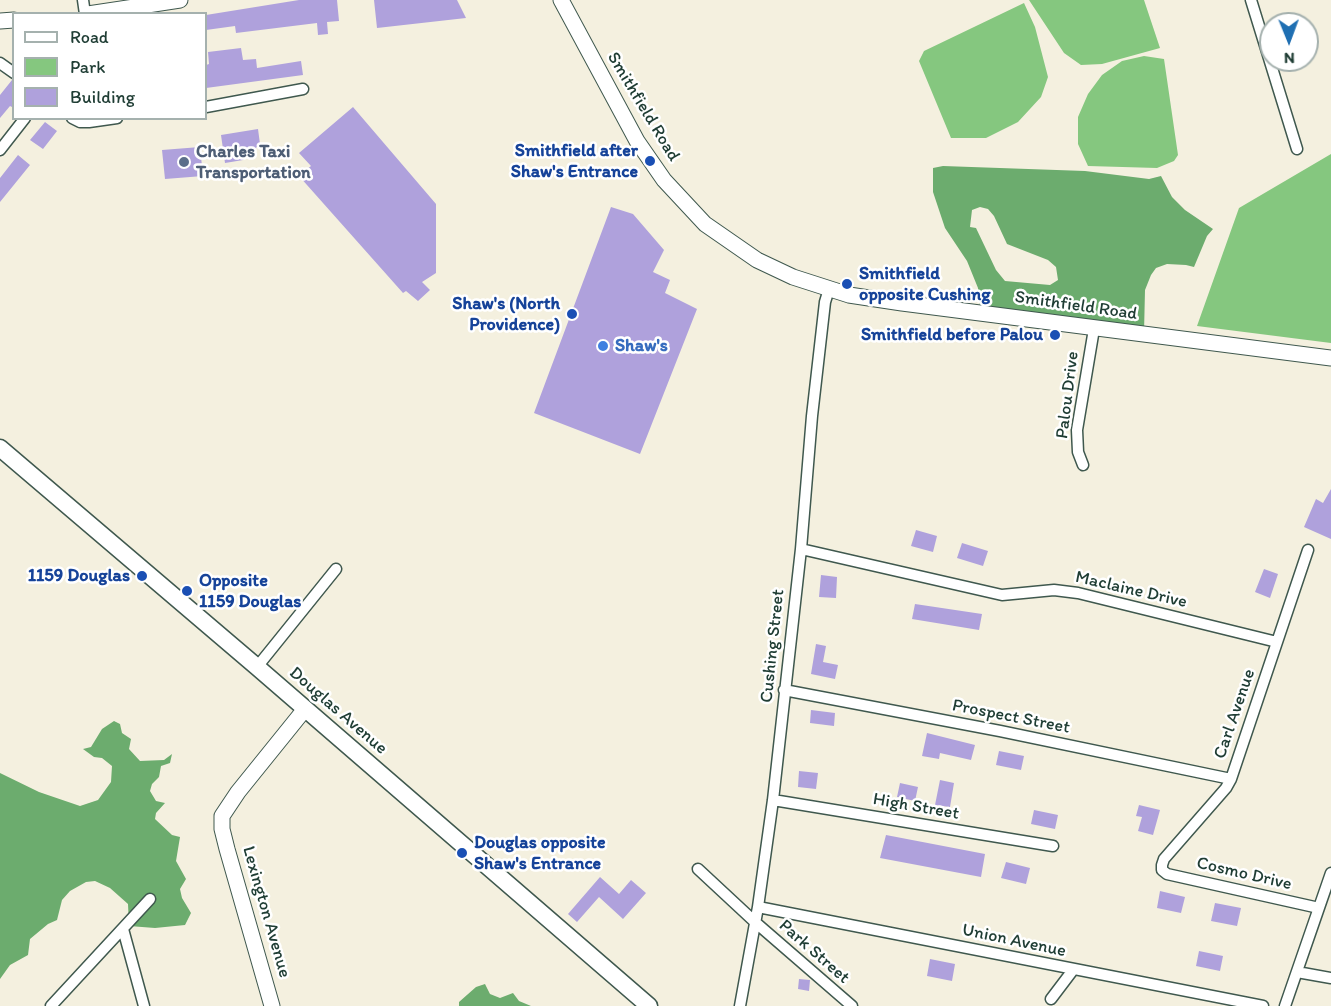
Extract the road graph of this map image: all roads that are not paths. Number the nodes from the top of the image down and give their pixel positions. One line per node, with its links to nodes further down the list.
1 (180, 0): 4 (main road)
2 (561, 0): 14 (main road, Smithfield Road)
3 (1251, 0): 12 (street)
4 (99, 12)
5 (0, 63): 6 (street)
6 (12, 72)
7 (303, 88): 8 (street)
8 (207, 107)
9 (23, 120): 13 (street)
10 (76, 120): 11 (street)
11 (99, 120)
12 (1298, 149)
13 (0, 150)
14 (829, 289): 15 (main road, Smithfield Road); 19 (street, Cushing Street)
15 (1094, 329): 16 (main road, Smithfield Road); 18 (street, Palou Drive)
16 (1331, 358)
17 (0, 448): 23 (main road, Douglas Avenue)
18 (1083, 465)
19 (801, 549): 22 (street, Maclaine Drive); 24 (street, Cushing Street)
20 (1308, 550): 22 (street, Carl Avenue)
21 (336, 569): 23 (street)
22 (1277, 642): 26 (street, Carl Avenue)
23 (257, 667): 25 (main road, Douglas Avenue)
24 (784, 690): 26 (street, Prospect Street); 27 (street, Cushing Street)
25 (305, 709): 43 (main road, Lexington Avenue); 44 (main road, Douglas Avenue)
26 (1231, 779): 30 (street, Carl Avenue)
27 (773, 800): 28 (street, High Street); 33 (street, Cushing Street)
28 (1053, 846)
29 (698, 869): 35 (street, Park Street)
30 (1162, 870): 34 (street, Cosmo Drive)
31 (1331, 873): 34 (street)
32 (150, 899): 36 (street)
33 (758, 907): 35 (street, Cushing Street); 37 (street, Union Avenue)
34 (1319, 908): 38 (street)
35 (755, 922): 45 (street, Cushing Street); 46 (street, Park Street)
36 (123, 929): 41 (street); 42 (street)
37 (1073, 970): 40 (street); 47 (street, Union Avenue)
38 (1297, 972): 39 (street); 48 (street)
39 (1331, 978)
40 (1051, 999)
41 (51, 1006)
42 (144, 1006)
43 (272, 1006)
44 (649, 1006)
45 (740, 1006)
46 (852, 1006)
47 (1263, 1006)
48 (1285, 1006)

